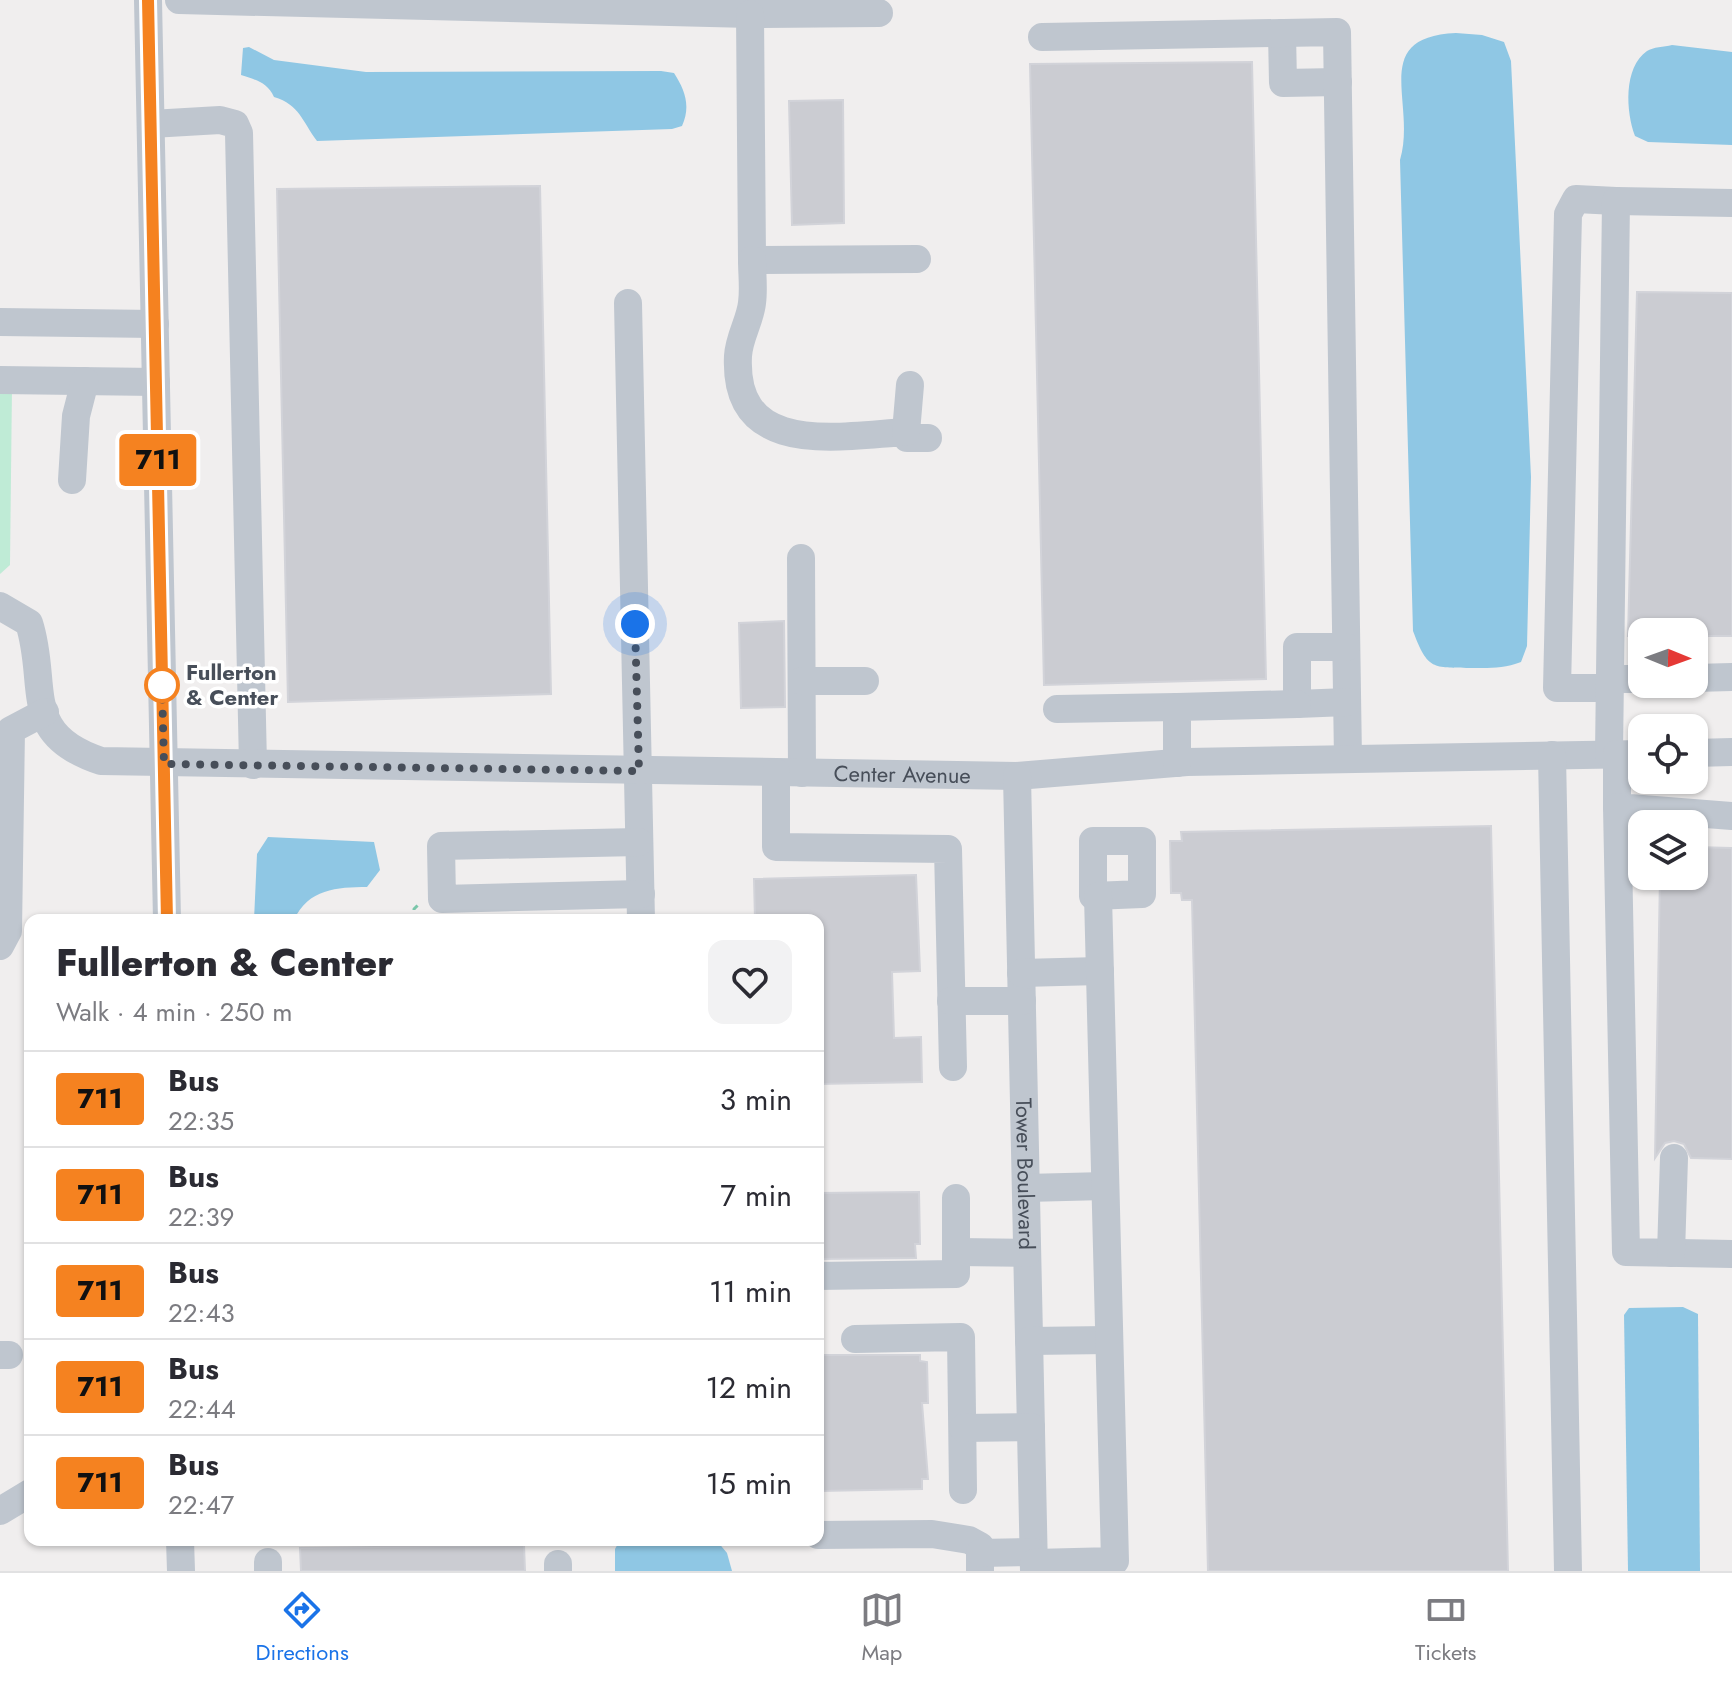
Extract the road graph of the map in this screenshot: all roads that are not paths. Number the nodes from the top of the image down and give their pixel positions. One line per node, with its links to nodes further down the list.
1 (148, 0): 8 (street)
2 (179, 0): 4 (street)
3 (879, 13): 4 (street)
4 (750, 14): 12 (street)
5 (1282, 33): 6 (street); 7 (street); 7 (street)
6 (1042, 37)
7 (1338, 82): 23 (street)
8 (151, 124): 15 (street); 43 (street)
9 (1616, 201): 10 (street); 29 (street); 29 (street)
10 (1732, 203)
11 (917, 259): 12 (street)
12 (752, 260): 19 (street)
13 (628, 303): 44 (street)
14 (0, 322): 15 (street)
15 (155, 324): 18 (street)
16 (0, 380): 17 (street)
17 (85, 381): 18 (street); 20 (street)
18 (156, 382): 42 (street)
19 (910, 385)
20 (72, 480)
21 (801, 558): 26 (street)
22 (0, 606): 34 (street, Center Avenue)
23 (1346, 647): 30 (street); 31 (street)
24 (1732, 677): 25 (street)
25 (1708, 678)
26 (802, 681): 27 (street); 45 (street)
27 (865, 681)
28 (1628, 681): 29 (street)
29 (1610, 684): 38 (street)
30 (1347, 702): 31 (street); 40 (street)
31 (1297, 704): 32 (street)
32 (1177, 707): 33 (street); 41 (street)
33 (1057, 709)
34 (45, 712): 35 (street); 42 (street, Center Avenue)
35 (4, 731): 47 (street)
36 (1732, 752): 37 (street)
37 (1708, 753)
38 (1622, 754): 39 (street, Center Avenue); 48 (street)
39 (1552, 755): 40 (street, Center Avenue); 86 (street)
40 (1348, 759): 41 (street, Center Avenue)
41 (1177, 763): 46 (street, Center Avenue)
42 (164, 764): 43 (street, Center Avenue); 56 (street)
43 (253, 765): 44 (street, Center Avenue)
44 (639, 771): 45 (street, Center Avenue); 51 (street)
45 (789, 773): 46 (street, Center Avenue); 60 (street)
46 (1017, 776): 59 (street, Tower Boulevard)
47 (5, 798): 50 (street)
48 (1617, 807): 49 (street); 69 (street)
49 (1732, 816)
50 (5, 831): 52 (street)
51 (639, 842): 54 (street); 54 (street)
52 (4, 869): 55 (street)
53 (1098, 896): 58 (street)
54 (641, 907)
55 (4, 908): 57 (street)
56 (167, 914)
57 (0, 946)
58 (1100, 971): 59 (street); 64 (street)
59 (1021, 973): 61 (street, Tower Boulevard)
60 (951, 1001): 61 (street); 62 (street)
61 (1022, 1001): 65 (street, Tower Boulevard)
62 (953, 1067)
63 (1674, 1158): 69 (street)
64 (1105, 1186): 65 (street); 73 (street)
65 (1026, 1188): 68 (street, Tower Boulevard)
66 (956, 1198): 67 (street)
67 (957, 1252): 68 (street); 71 (street)
68 (1027, 1253): 74 (street, Tower Boulevard)
69 (1671, 1253): 70 (street)
70 (1732, 1254)
71 (824, 1276)
72 (855, 1339): 76 (street)
73 (1109, 1340): 74 (street); 84 (street)
74 (1029, 1341): 75 (street, Tower Boulevard)
75 (1031, 1427): 76 (street); 83 (street, Tower Boulevard)
76 (963, 1428): 77 (street)
77 (963, 1490)
78 (24, 1497): 79 (street)
79 (0, 1511)
80 (824, 1535): 82 (street)
81 (180, 1546): 85 (street)
82 (980, 1562): 83 (street)
83 (1034, 1562): 84 (street)
84 (1114, 1566)
85 (181, 1571)
86 (1568, 1571)

